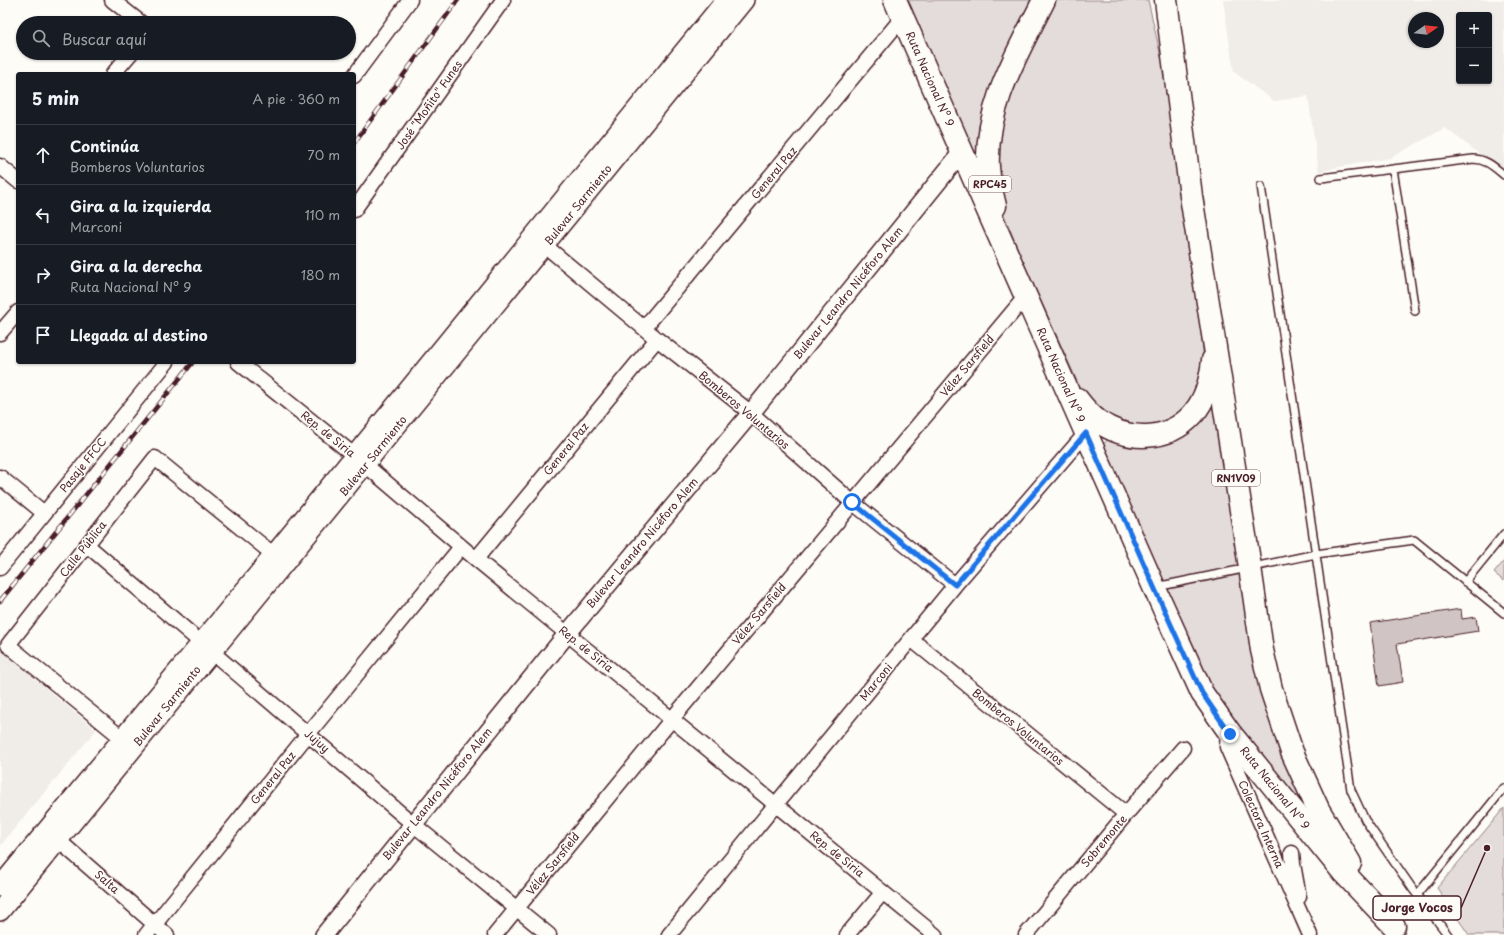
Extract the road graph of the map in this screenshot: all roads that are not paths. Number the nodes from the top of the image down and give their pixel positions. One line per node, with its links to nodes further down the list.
1 (112, 0): 10 (street)
2 (410, 0): 13 (street)
3 (503, 0): 23 (street, José "Moñito" Funes)
4 (726, 0): 14 (main road, Bulevar Sarmiento)
5 (744, 0): 14 (main road, Bulevar Sarmiento)
6 (1044, 0): 25 (main road, RPC45)
7 (1159, 0): 15 (main road)
8 (1166, 0): 15 (main road, Ruta Nacional Nº 9 / RN1V09)
9 (899, 9): 16 (main road, Ruta Nacional Nº 9 / RN1V09); 29 (street, General Paz)
10 (131, 16)
11 (125, 60): 12 (street)
12 (115, 72)
13 (356, 73)
14 (673, 78): 24 (main road, Bulevar Sarmiento)
15 (1175, 80): 31 (main road, Ruta Nacional Nº 9 / RN1V09)
16 (962, 152): 25 (main road, Ruta Nacional Nº 9 / RN1V09); 36 (street, Bulevar Leandro Nicéforo Alem)
17 (0, 166): 21 (street)
18 (1393, 168): 19 (lane); 20 (lane); 27 (lane)
19 (1504, 175)
20 (1321, 178)
21 (16, 179)
22 (1261, 186): 45 (lane)
23 (356, 207)
24 (539, 241): 29 (street, Bomberos Voluntarios); 38 (main road, Bulevar Sarmiento)
25 (1014, 270): 26 (main road, Ruta Nacional Nº 9 / RN1V09)
26 (1026, 296): 35 (main road, Ruta Nacional Nº 9 / RN1V09); 40 (street, Vélez Sarsfield)
27 (1415, 311)
28 (16, 314): 30 (street)
29 (644, 328): 32 (street, Bomberos Voluntarios)
30 (0, 333)
31 (1213, 335): 35 (main road, RN1V09); 48 (main road, Ruta Nacional Nº 9 / RN1V09)
32 (657, 339): 36 (street, Bomberos Voluntarios); 47 (street, General Paz)
33 (165, 364): 41 (street, Pasaje FFCC)
34 (244, 364): 38 (street, Rep. de Siria)
35 (1065, 386): 37 (main road, Ruta Nacional Nº 9 / RN1V09)
36 (751, 413): 40 (street, Bomberos Voluntarios); 54 (street, Bulevar Leandro Nicéforo Alem)
37 (1086, 433): 51 (street, Marconi); 52 (main road, Ruta Nacional Nº 9 / RN1V09)
38 (360, 460): 44 (street, Rep. de Siria); 46 (main road, Bulevar Sarmiento); 56 (main road, Bulevar Sarmiento)
39 (0, 478): 41 (street)
40 (852, 502): 51 (street, Bomberos Voluntarios); 57 (street, Vélez Sarsfield)
41 (44, 513): 49 (street, Pasaje FFCC)
42 (1504, 534): 50 (lane)
43 (87, 545): 46 (street, Calle Pública); 56 (street, Jujuy); 60 (street, Calle Pública)
44 (461, 547): 47 (street, Rep. de Siria); 59 (street, General Paz)
45 (1316, 554): 48 (lane); 50 (lane); 70 (lane)
46 (274, 555): 56 (main road, Bulevar Sarmiento)
47 (476, 559): 54 (street, Rep. de Siria)
48 (1250, 567): 52 (lane); 75 (main road, Ruta Nacional Nº 9 / RN1V09)
49 (0, 568)
50 (1465, 582): 53 (lane)
51 (955, 585): 55 (street, Marconi)
52 (1154, 587): 58 (main road, Ruta Nacional Nº 9 / RN1V09)
53 (1504, 613)
54 (567, 634): 57 (street, Rep. de Siria); 65 (street, Bulevar Leandro Nicéforo Alem)
55 (910, 640): 63 (street, Marconi); 64 (street, Bomberos Voluntarios)
56 (207, 647): 59 (street, Jujuy); 60 (main road, Bulevar Sarmiento); 66 (main road, Bulevar Sarmiento)
57 (672, 719): 63 (street, Rep. de Siria); 71 (street, Vélez Sarsfield)
58 (1228, 730): 73 (street, Colectora Interna); 75 (main road, Ruta Nacional Nº 9 / RN1V09)
59 (308, 734): 65 (street, Jujuy); 74 (street, General Paz)
60 (122, 738): 66 (main road, Bulevar Sarmiento)
61 (1183, 748): 64 (street, Sobremonte)
62 (1504, 788): 70 (lane)
63 (776, 805): 69 (street, Rep. de Siria); 80 (street, Marconi)
64 (1126, 814): 83 (street, Sobremonte)
65 (413, 824): 71 (street, Jujuy); 77 (street, Bulevar Leandro Nicéforo Alem)
66 (52, 835): 68 (main road, Bulevar Sarmiento); 72 (main road, Bulevar Sarmiento); 74 (street, Salta)
67 (1292, 853): 73 (street, Colectora Interna)
68 (0, 887)
69 (884, 892): 81 (street); 82 (street, Rep. de Siria)
70 (1417, 895): 85 (lane)
71 (517, 909): 78 (street, Vélez Sarsfield); 79 (street, Jujuy)
72 (0, 911)
73 (1302, 917): 84 (street, Colectora Interna)
74 (150, 930): 76 (street, Salta)
75 (1396, 930)
76 (167, 935)
77 (324, 935)
78 (495, 935)
79 (549, 935)
80 (670, 935)
81 (847, 935)
82 (935, 935)
83 (1026, 935)
84 (1310, 935)
85 (1448, 935)

